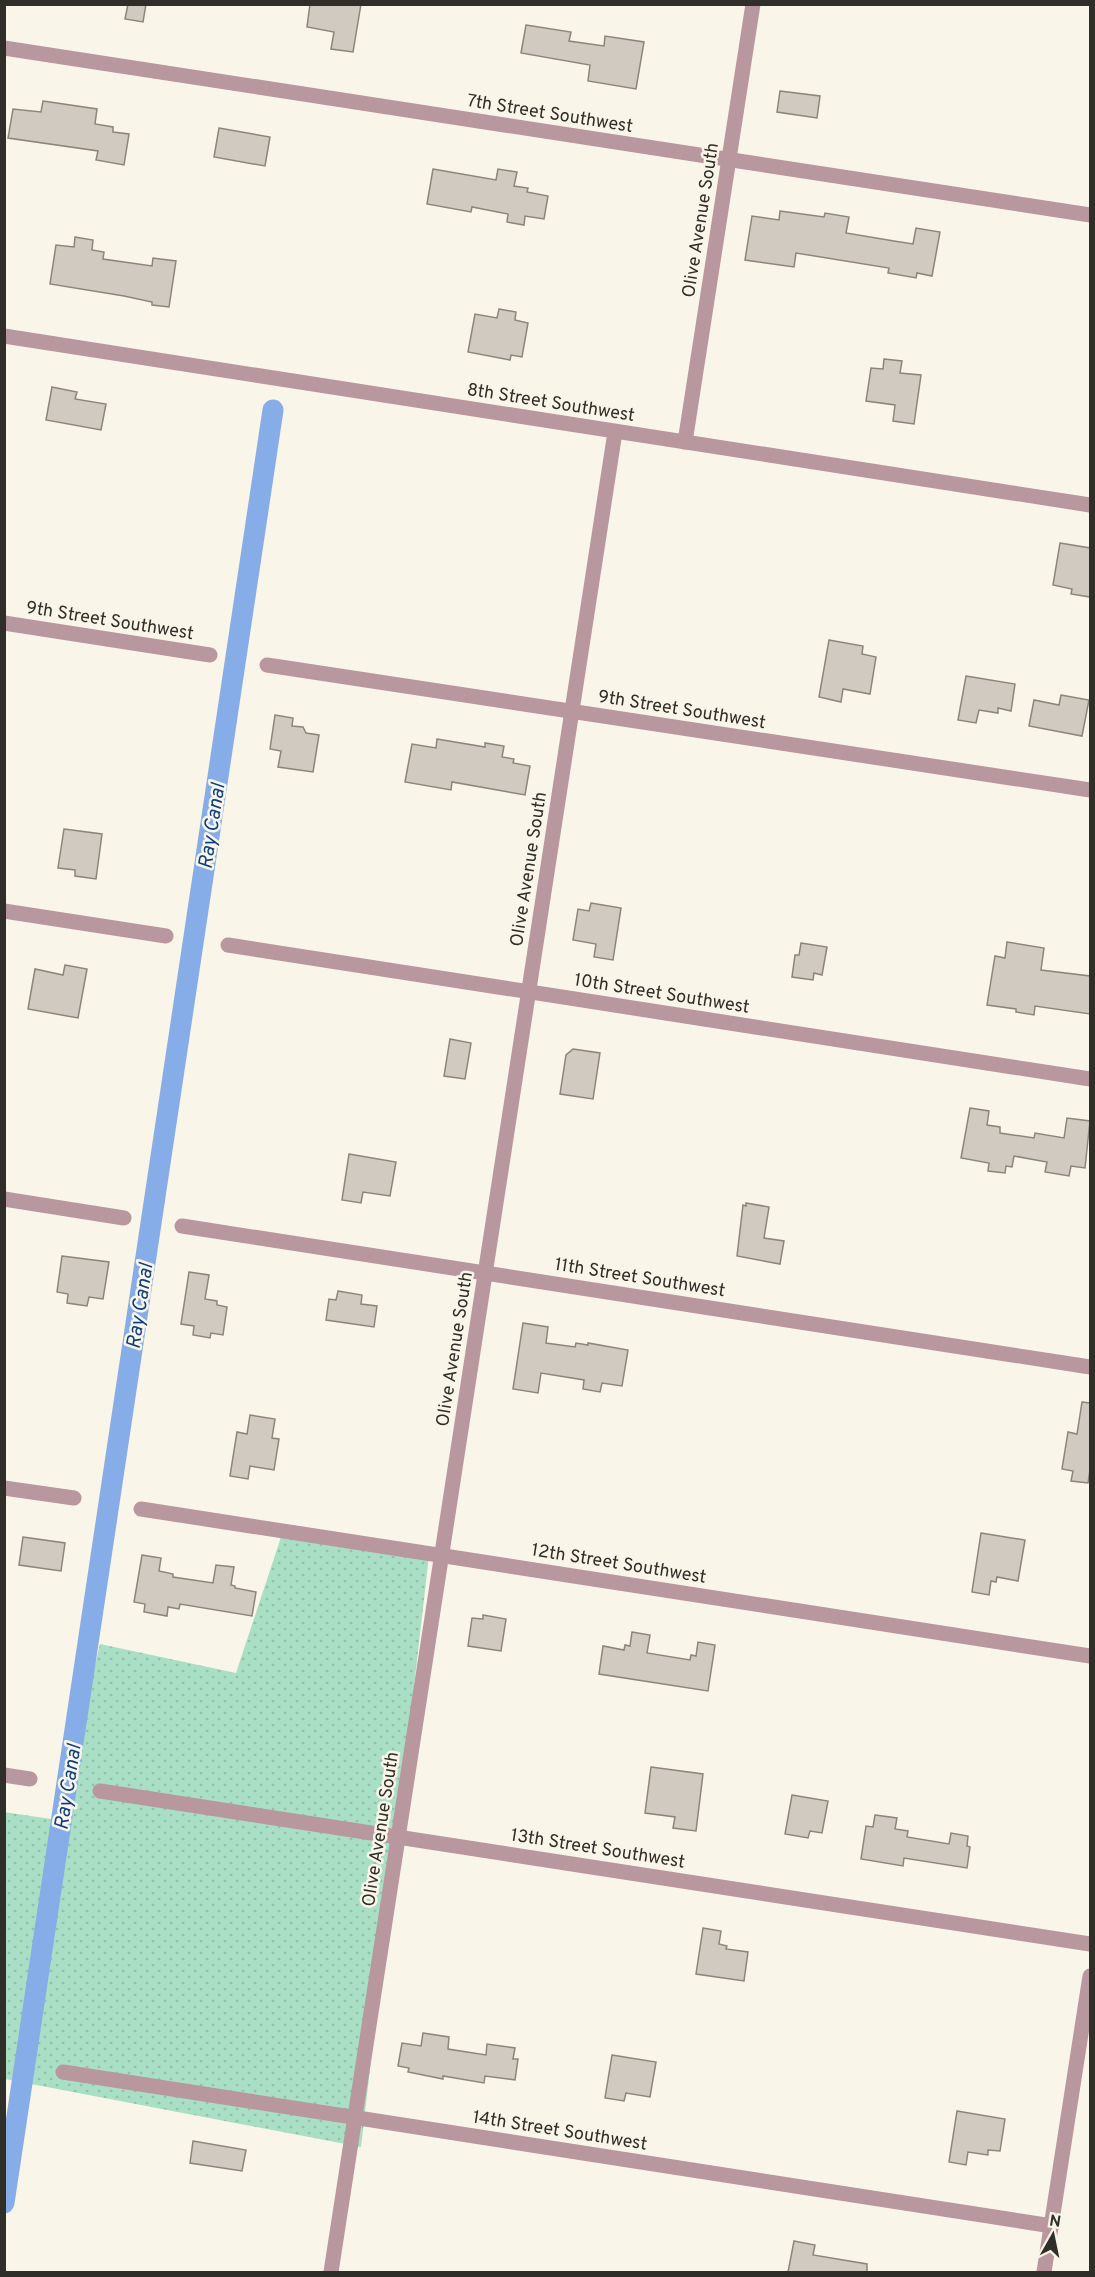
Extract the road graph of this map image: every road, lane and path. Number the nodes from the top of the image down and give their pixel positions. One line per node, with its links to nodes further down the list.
1 (753, 4): 3 (street, Olive Avenue South)
2 (4, 48): 3 (street, 7th Street Southwest)
3 (729, 160): 4 (street, 7th Street Southwest); 7 (street, Olive Avenue South)
4 (1090, 216)
5 (4, 336): 6 (street, 8th Street Southwest)
6 (615, 432): 7 (street, 8th Street Southwest); 12 (street, Olive Avenue South)
7 (685, 442): 8 (street, 8th Street Southwest)
8 (1090, 506)
9 (4, 623): 10 (street, 9th Street Southwest)
10 (210, 655)
11 (267, 665): 12 (street, 9th Street Southwest)
12 (572, 711): 13 (street, 9th Street Southwest); 17 (street, Olive Avenue South)
13 (1090, 790)
14 (4, 911): 15 (street)
15 (166, 936)
16 (228, 945): 17 (street, 10th Street Southwest)
17 (529, 993): 18 (street, 10th Street Southwest); 22 (street, Olive Avenue South)
18 (1090, 1079)
19 (4, 1199): 20 (street)
20 (124, 1218)
21 (182, 1226): 22 (street, 11th Street Southwest)
22 (486, 1273): 23 (street, 11th Street Southwest); 27 (street, Olive Avenue South)
23 (1090, 1367)
24 (4, 1488): 25 (street)
25 (74, 1498)
26 (141, 1509): 27 (street, 12th Street Southwest)
27 (443, 1556): 28 (street, 12th Street Southwest); 32 (street, Olive Avenue South)
28 (1090, 1656)
29 (4, 1775): 30 (street)
30 (30, 1779)
31 (100, 1791): 32 (street, 13th Street Southwest)
32 (398, 1836): 33 (street, 13th Street Southwest); 36 (street, Olive Avenue South)
33 (1090, 1944)
34 (1090, 1976): 37 (street)
35 (63, 2072): 36 (street, 14th Street Southwest)
36 (355, 2118): 37 (street, 14th Street Southwest); 38 (street, Olive Avenue South)
37 (1052, 2226): 39 (street)
38 (331, 2272)
39 (1044, 2272)

